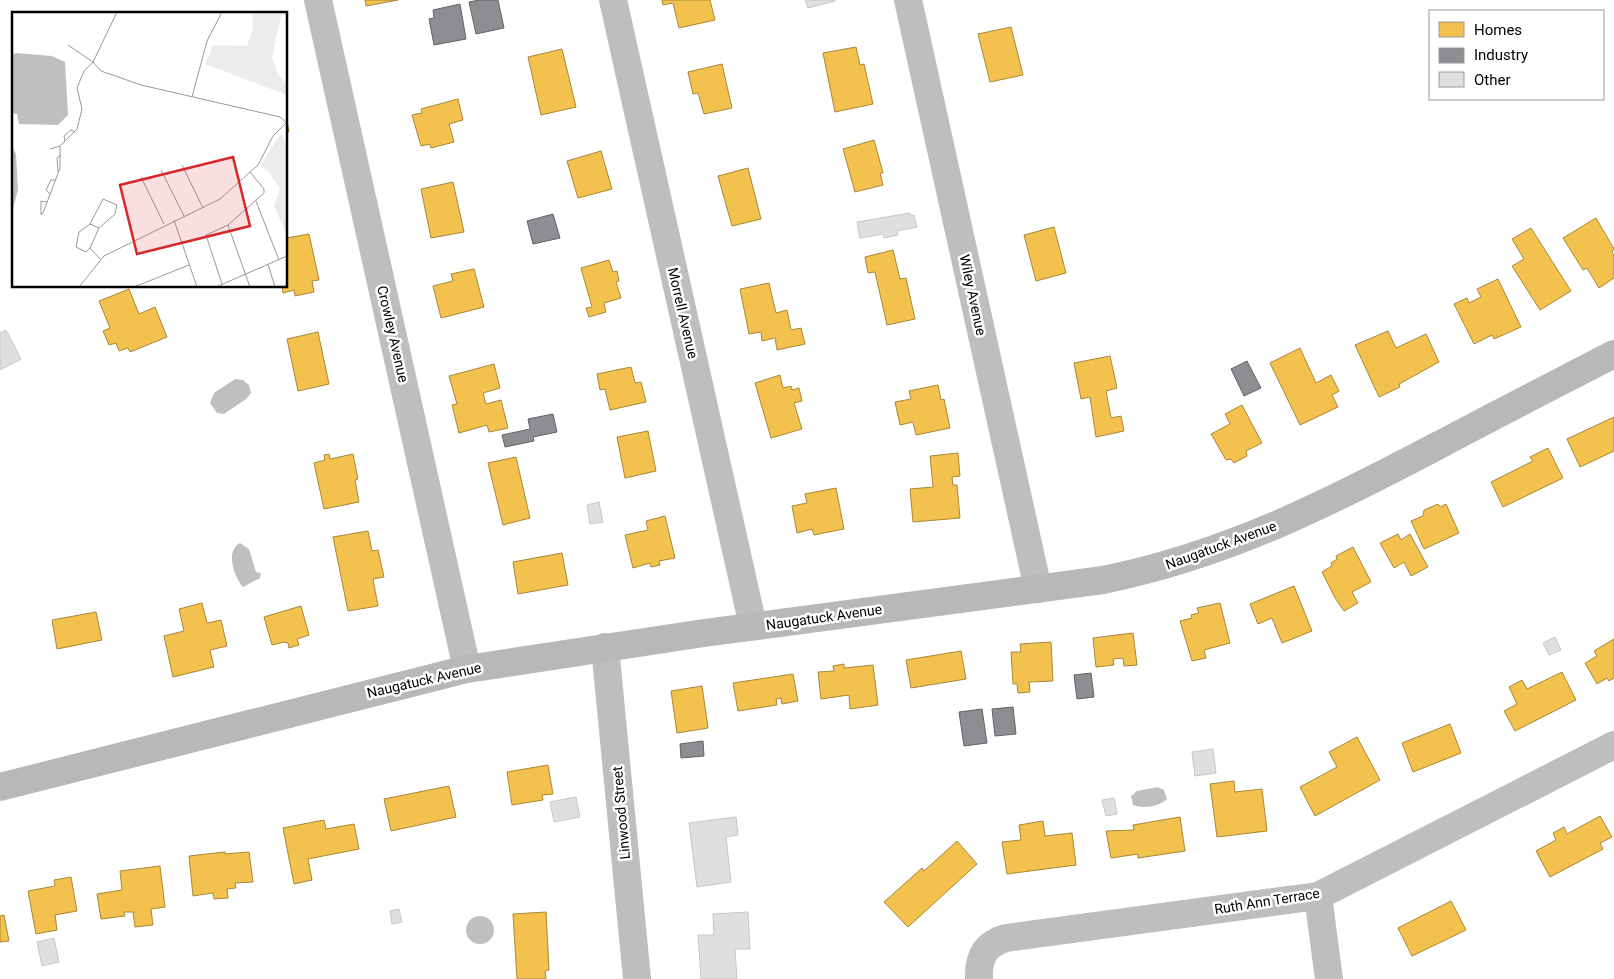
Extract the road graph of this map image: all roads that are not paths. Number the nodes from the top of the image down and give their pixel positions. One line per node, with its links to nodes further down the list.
1 (318, 0): 8 (street, Crowley Avenue)
2 (613, 0): 6 (street, Morrell Avenue)
3 (908, 0): 5 (street, Wiley Avenue)
4 (1614, 354): 5 (main road, Naugatuck Avenue)
5 (1038, 589): 6 (main road, Naugatuck Avenue)
6 (753, 626): 7 (main road, Naugatuck Avenue)
7 (606, 647): 8 (main road, Naugatuck Avenue); 13 (street, Linwood Street)
8 (467, 669): 10 (main road, Naugatuck Avenue)
9 (1614, 745): 11 (street, Ruth Ann Terrace)
10 (0, 787)
11 (1318, 896): 12 (street, Ruth Ann Terrace); 14 (street)
12 (981, 966)
13 (636, 979)
14 (1329, 979)

